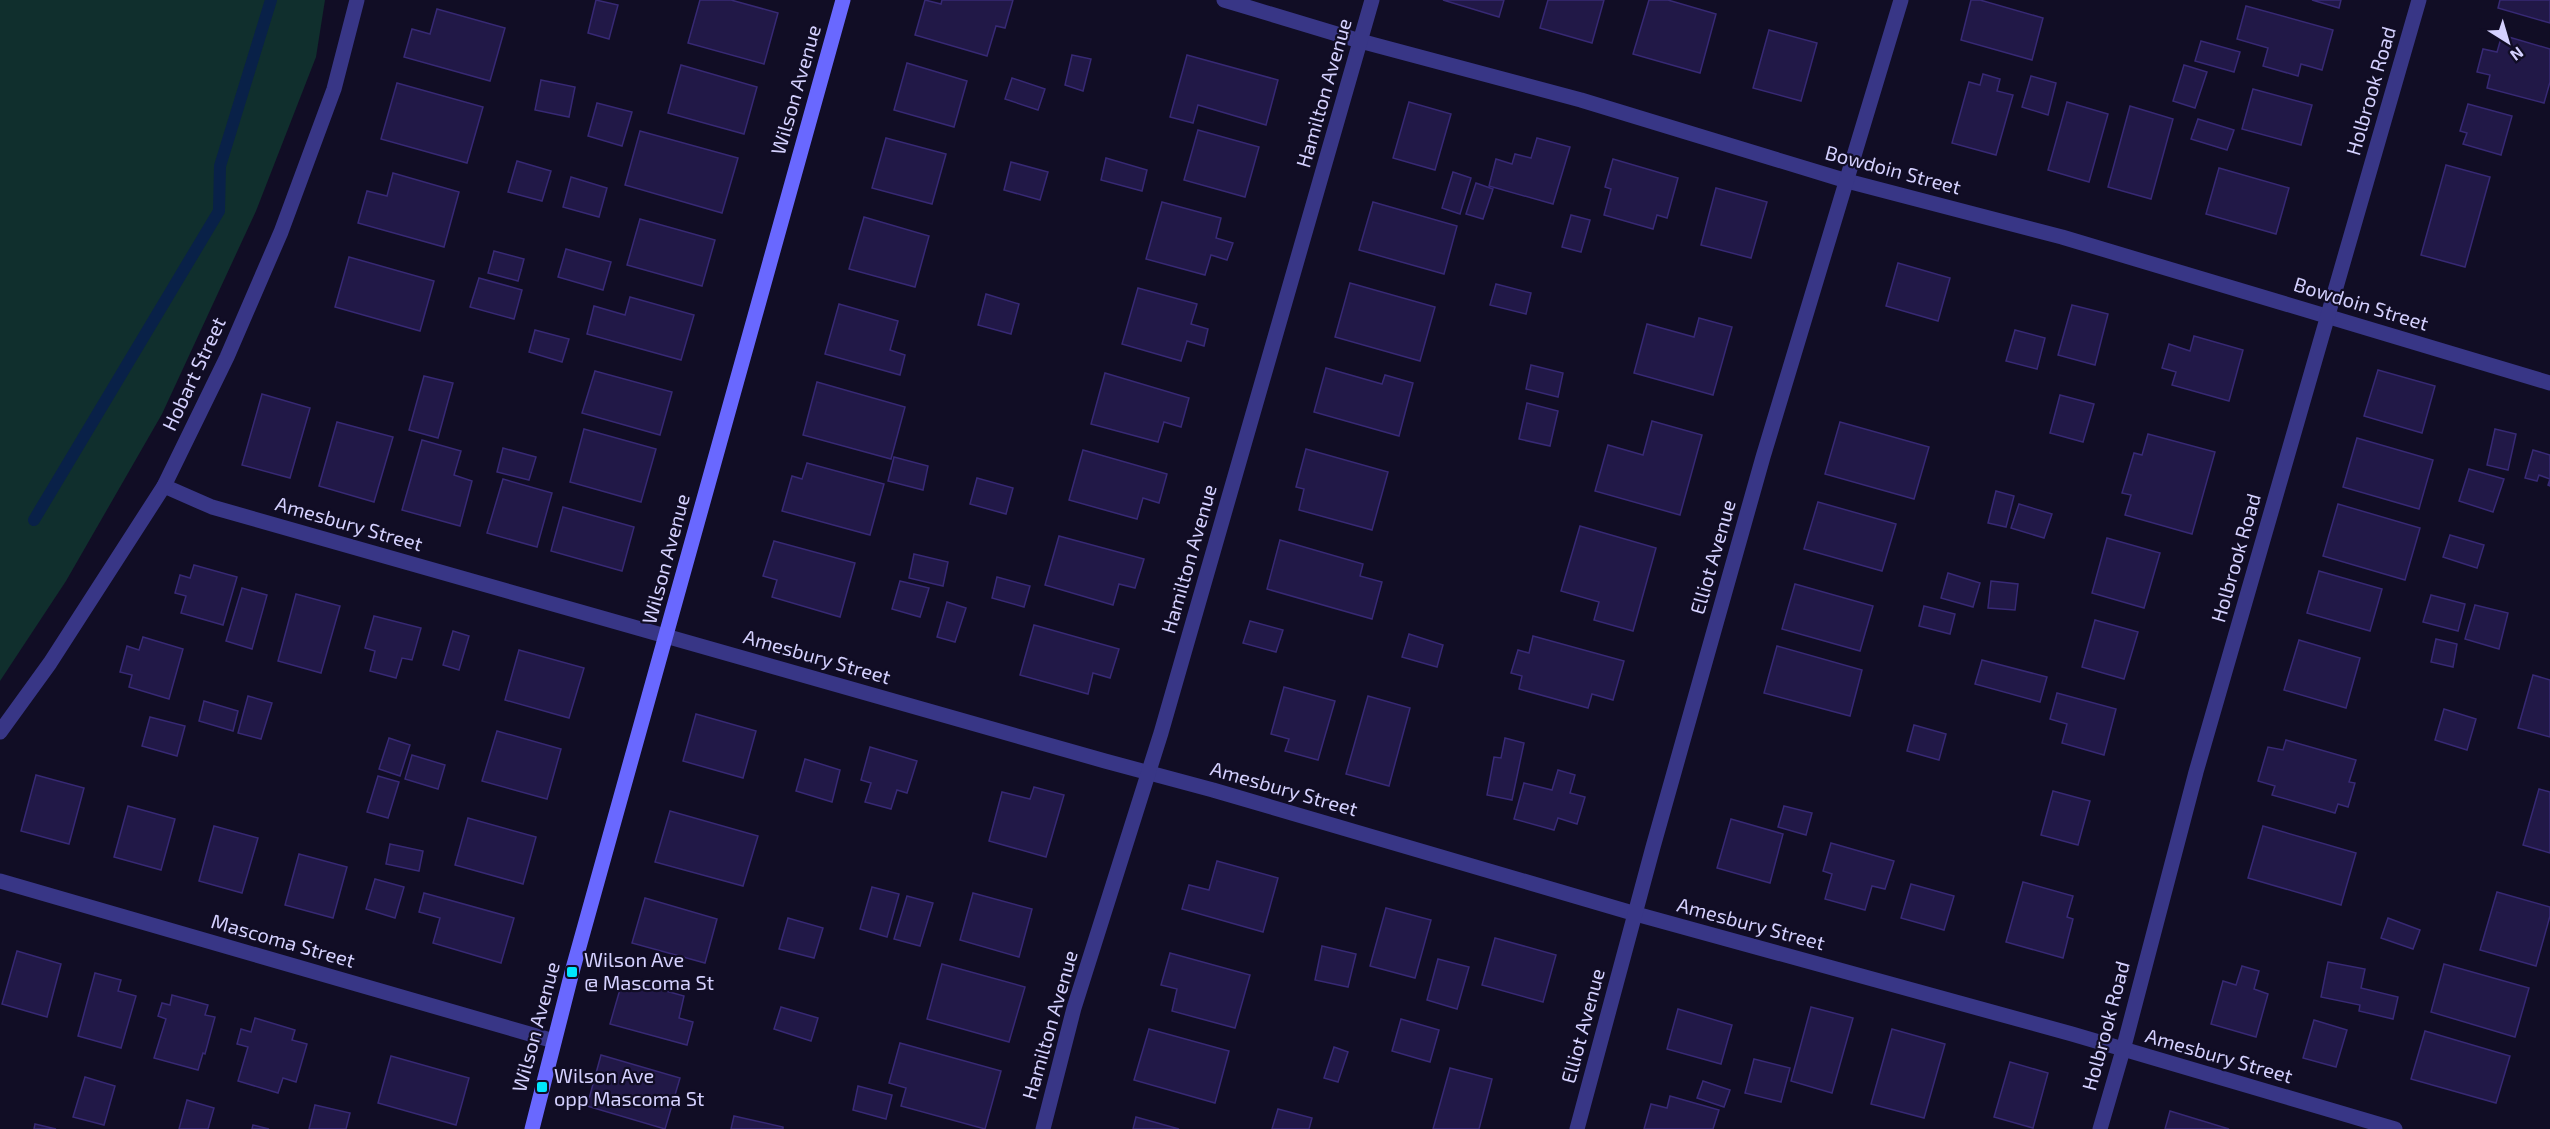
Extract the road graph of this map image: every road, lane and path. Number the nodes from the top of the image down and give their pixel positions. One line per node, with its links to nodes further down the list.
1 (357, 0): 11 (street, Hobart Street)
2 (843, 0): 12 (street, Wilson Avenue)
3 (1224, 0): 7 (street, Bowdoin Street)
4 (1372, 0): 7 (street, Hamilton Avenue)
5 (1900, 0): 8 (street, Elliot Avenue)
6 (2419, 0): 9 (street, Holbrook Road)
7 (1360, 41): 8 (street, Bowdoin Street); 14 (street, Hamilton Avenue)
8 (1847, 181): 9 (street, Bowdoin Street); 16 (street, Elliot Avenue)
9 (2329, 316): 10 (street, Bowdoin Street); 18 (street, Holbrook Road)
10 (2550, 383)
11 (164, 486): 12 (street, Amesbury Street); 13 (street, Hobart Street)
12 (667, 636): 14 (street, Amesbury Street); 17 (street, Wilson Avenue)
13 (0, 732)
14 (1149, 773): 16 (street, Amesbury Street); 20 (street, Hamilton Avenue)
15 (0, 881): 17 (street, Mascoma Street)
16 (1636, 914): 18 (street, Amesbury Street); 21 (street, Elliot Avenue)
17 (554, 1041): 19 (street, Wilson Avenue)
18 (2123, 1050): 22 (street, Holbrook Road); 23 (street, Amesbury Street)
19 (532, 1129)
20 (1043, 1129)
21 (1577, 1129)
22 (2100, 1129)
23 (2395, 1129)

